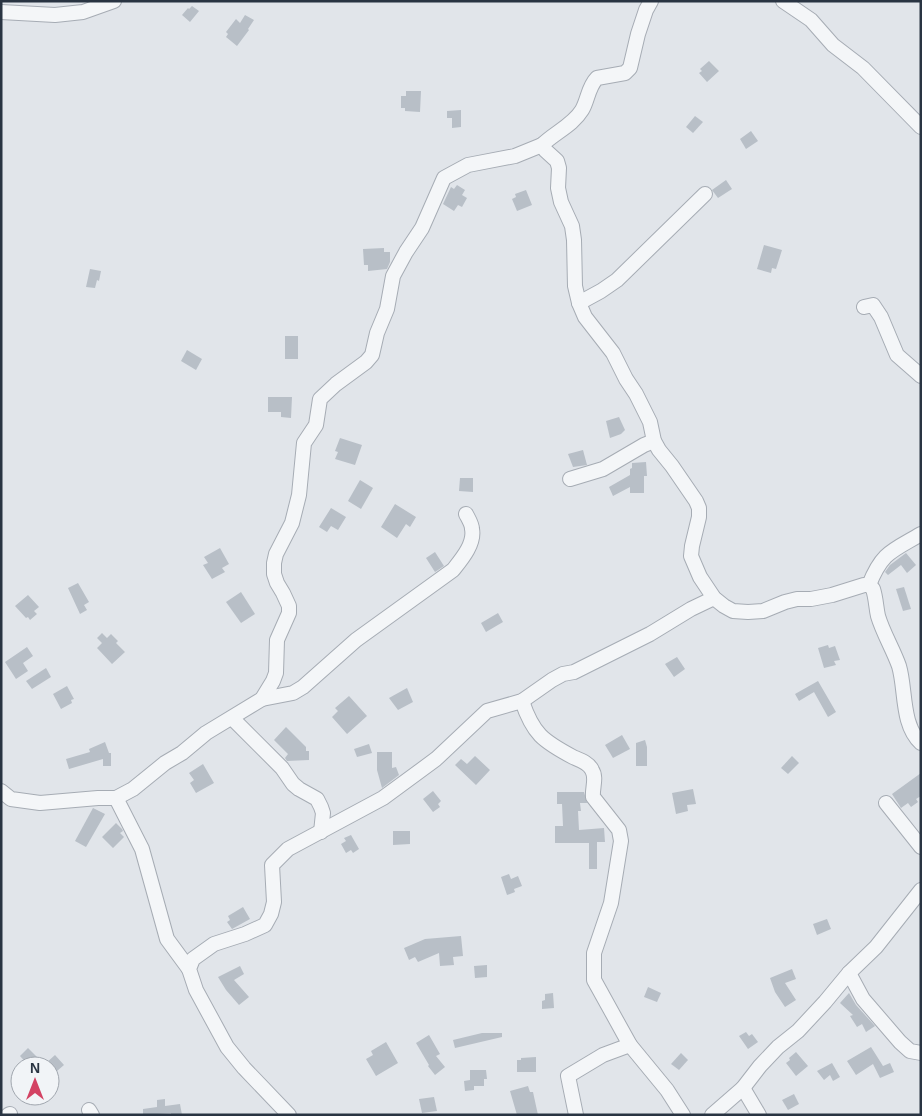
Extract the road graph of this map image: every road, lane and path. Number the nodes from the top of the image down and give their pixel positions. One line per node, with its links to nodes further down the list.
1 (114, 1): 4 (street)
2 (651, 1): 6 (street)
3 (783, 1): 5 (street)
4 (1, 12)
5 (921, 127)
6 (542, 145): 8 (street); 17 (street)
7 (705, 194): 8 (street)
8 (579, 303): 11 (street)
9 (864, 307): 10 (street)
10 (921, 376)
11 (654, 441): 12 (street); 16 (street)
12 (570, 479)
13 (466, 514): 17 (street)
14 (921, 534): 15 (street)
15 (869, 586): 16 (street); 20 (street)
16 (714, 598): 18 (street)
17 (262, 699): 19 (street)
18 (522, 702): 24 (street); 29 (street)
19 (232, 718): 22 (street); 24 (street)
20 (921, 744)
21 (1, 791): 22 (street)
22 (116, 798): 27 (street)
23 (886, 803): 25 (street)
24 (321, 832): 27 (street)
25 (921, 847)
26 (921, 890): 28 (street)
27 (189, 969): 32 (street)
28 (849, 973): 30 (street); 31 (street)
29 (630, 1045): 33 (street); 34 (street)
30 (921, 1054)
31 (743, 1088): 35 (street); 36 (street)
32 (282, 1113)
33 (576, 1115)
34 (683, 1115)
35 (712, 1115)
36 (759, 1115)

